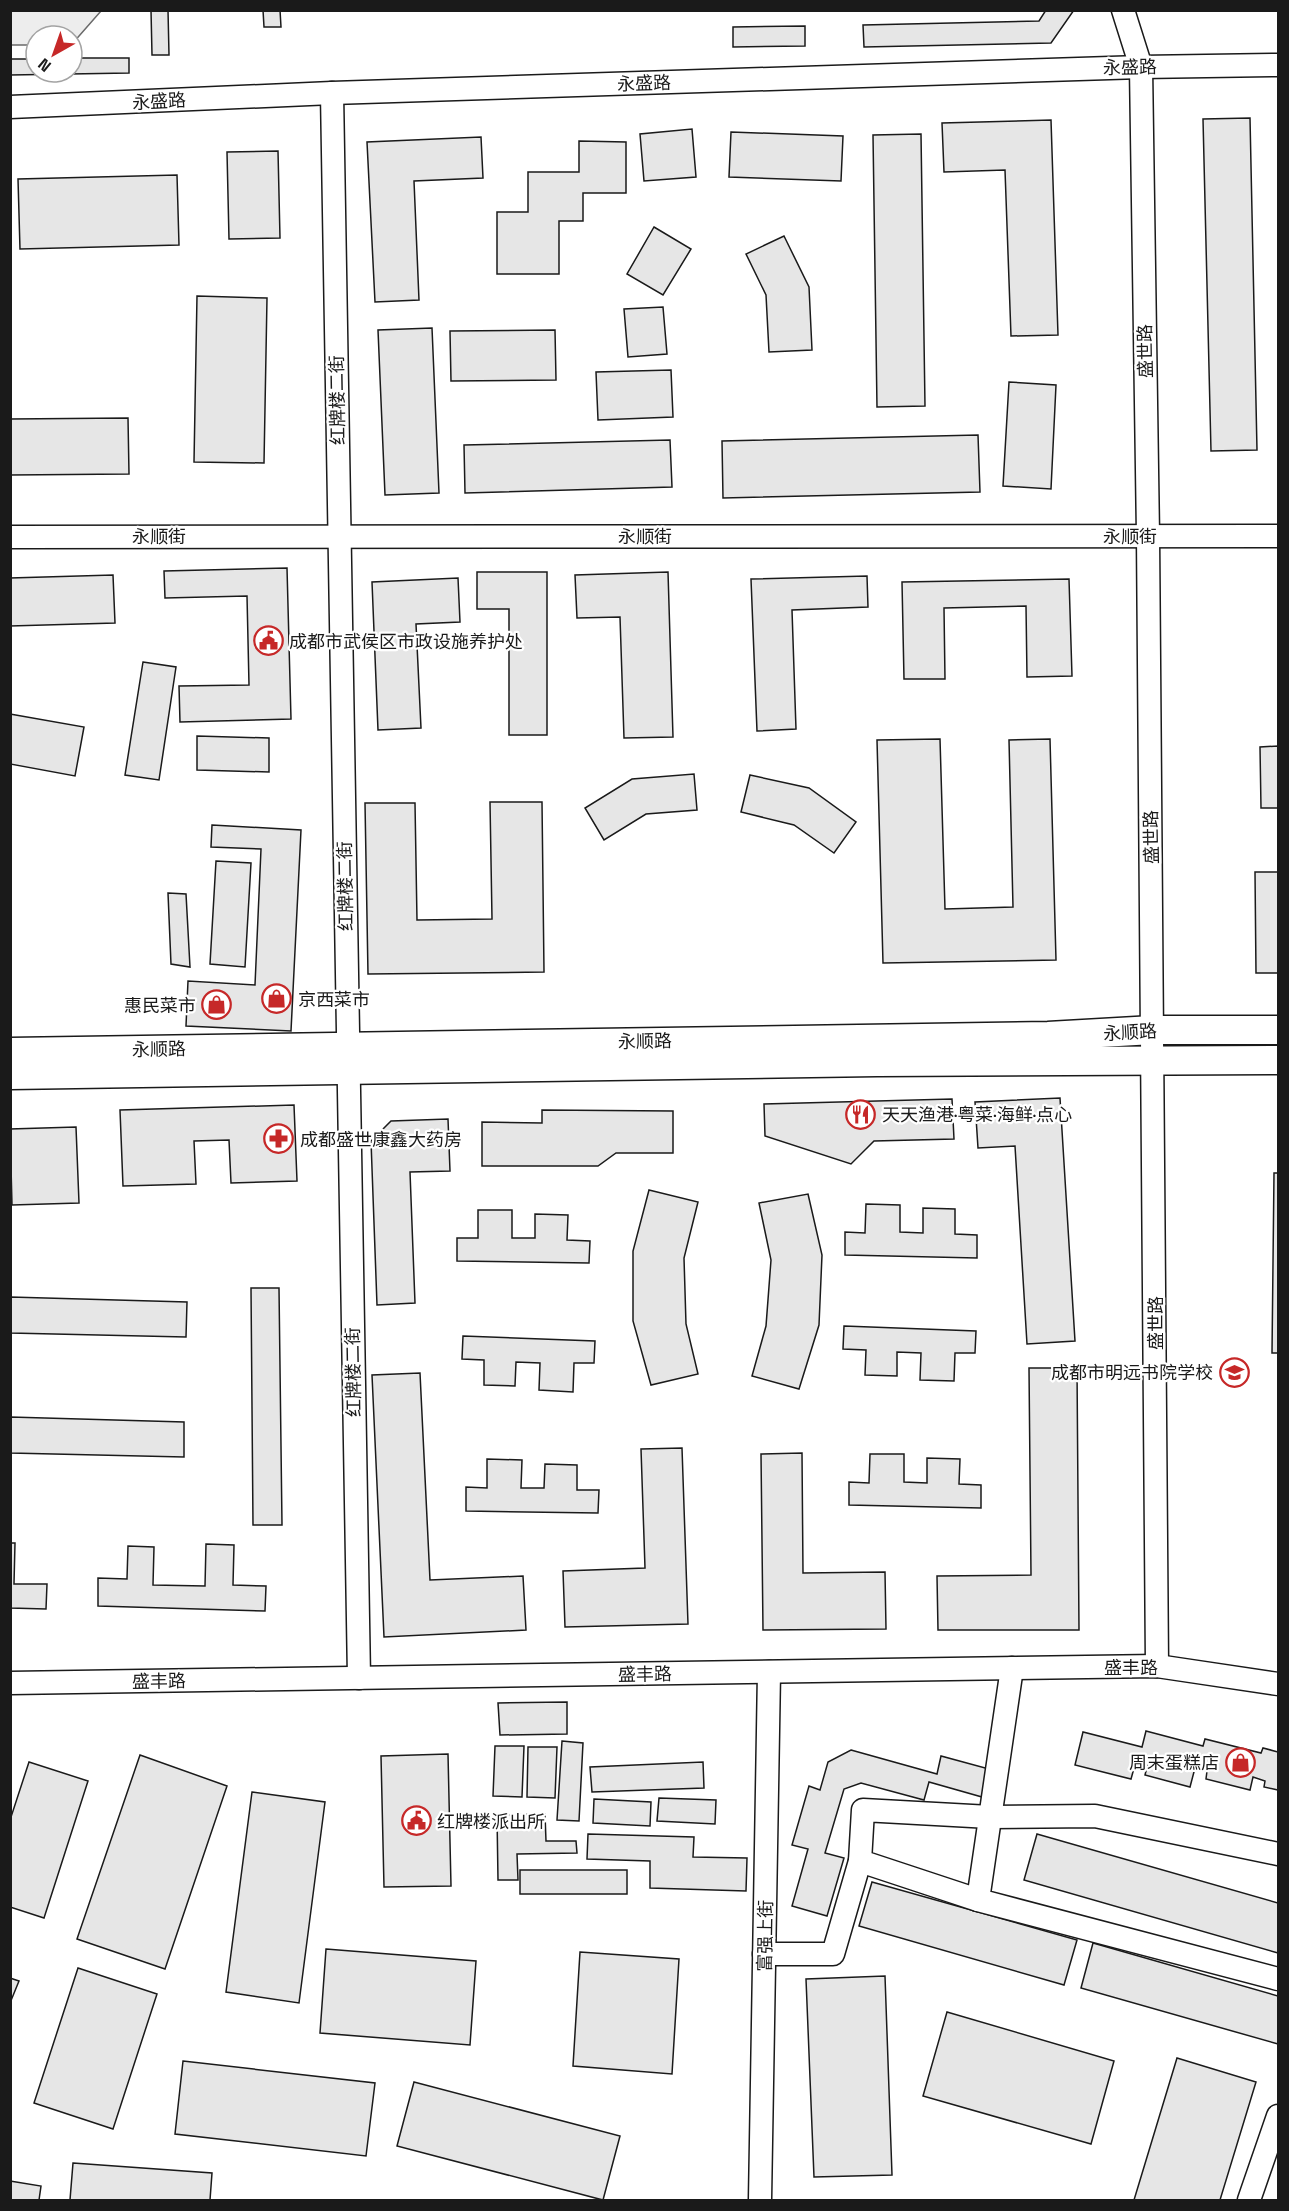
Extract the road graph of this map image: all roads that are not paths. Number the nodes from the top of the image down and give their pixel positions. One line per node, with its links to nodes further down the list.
1 (1124, 10): 3 (street, 盛世路)
2 (1278, 65): 3 (street, 永盛路)
3 (1141, 67): 4 (street, 永盛路); 7 (street, 盛世路)
4 (332, 93): 5 (street, 永盛路); 6 (street, 红牌楼二街)
5 (10, 107)
6 (339, 536): 7 (street, 永顺街); 9 (street, 永顺街); 13 (street, 红牌楼二街)
7 (1148, 536): 8 (street, 永顺街); 10 (street, 盛世路)
8 (1278, 536)
9 (10, 537)
10 (1152, 1030): 11 (main road, 永顺路); 13 (main road, 永顺路); 14 (street, 盛世路)
11 (1278, 1030)
12 (10, 1052): 13 (main road, 永顺路)
13 (348, 1058): 14 (main road); 16 (main road); 20 (street, 红牌楼二街)
14 (1153, 1060): 15 (main road); 17 (street, 盛世路)
15 (1278, 1060)
16 (10, 1076)
17 (1157, 1666): 18 (street, 盛丰路); 22 (street, 盛丰路)
18 (1012, 1668): 19 (street, 盛丰路); 23 (street)
19 (770, 1672): 20 (street, 盛丰路); 27 (street, 富强上街)
20 (359, 1678): 21 (street, 盛丰路)
21 (10, 1683)
22 (1278, 1683)
23 (990, 1817): 24 (street); 25 (street); 26 (street)
24 (1278, 1854)
25 (860, 1861): 26 (street); 27 (street)
26 (978, 1900): 28 (street)
27 (764, 1954): 30 (street, 富强上街)
28 (1278, 1979)
29 (1278, 2116): 31 (street)
30 (760, 2200)
31 (1249, 2200)

